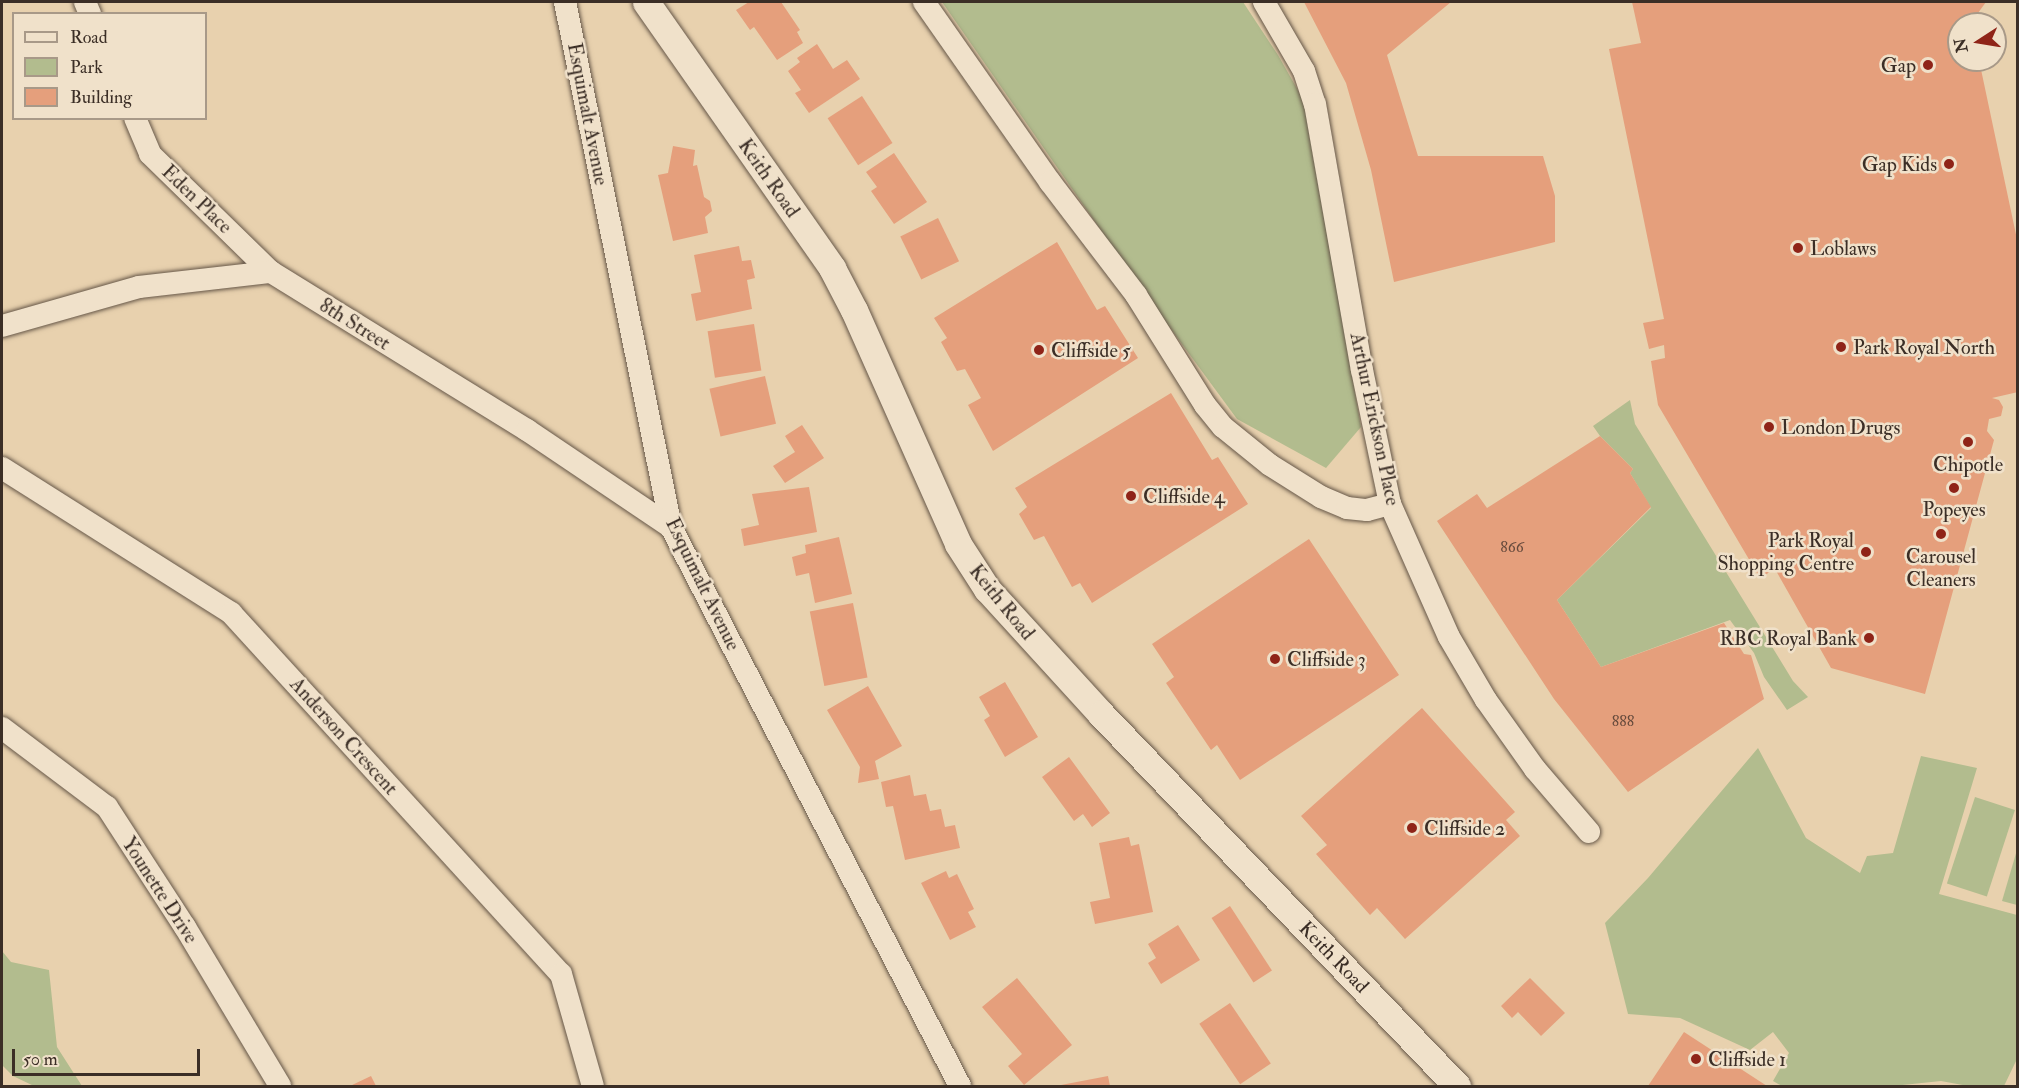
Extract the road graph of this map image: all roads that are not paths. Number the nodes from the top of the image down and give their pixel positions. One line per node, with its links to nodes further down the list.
1 (565, 2): 10 (street, Esquimalt Avenue)
2 (646, 2): 16 (street, Keith Road)
3 (924, 2): 9 (street)
4 (1264, 2): 9 (street, Arthur Erickson Place)
5 (136, 120): 6 (street, Eden Place)
6 (271, 272): 7 (street); 10 (street, 8th Street)
7 (2, 326)
8 (2, 468): 14 (street, Anderson Crescent)
9 (1390, 504): 12 (street, Arthur Erickson Place)
10 (671, 527): 15 (street, Esquimalt Avenue)
11 (2, 728): 13 (street, Younette Drive)
12 (1589, 832)
13 (280, 1086)
14 (592, 1086)
15 (960, 1086)
16 (1457, 1086)

